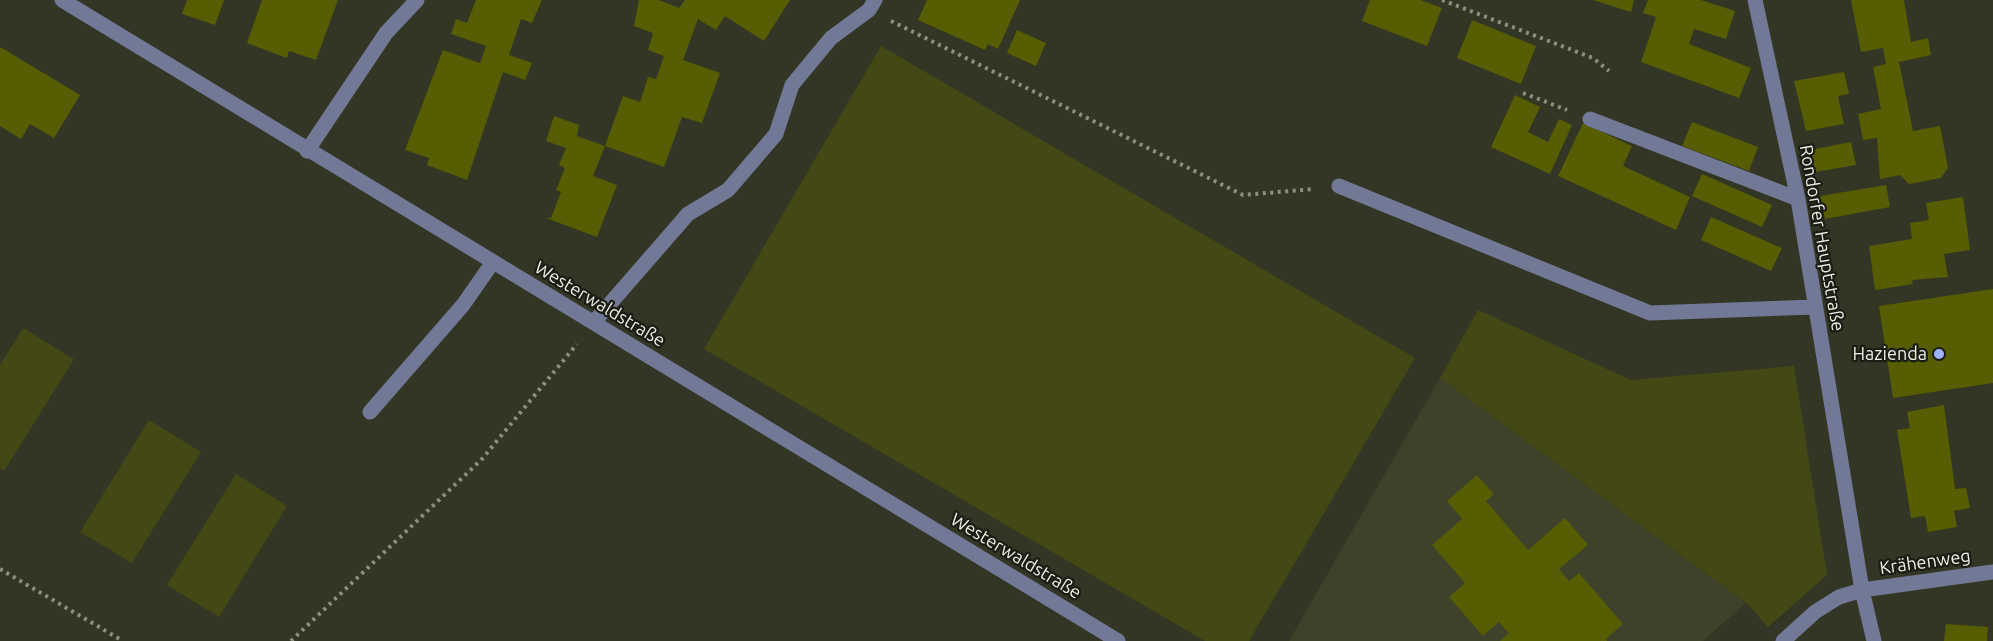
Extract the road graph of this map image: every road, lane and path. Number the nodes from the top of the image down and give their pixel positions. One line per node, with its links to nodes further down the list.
1 (62, 0): 9 (street, Westerwaldstraße)
2 (417, 0): 9 (street)
3 (1442, 0): 6 (path)
4 (1755, 0): 12 (street, Rondorfer Hauptstraße)
5 (872, 5): 11 (path); 15 (street)
6 (1609, 71)
7 (1523, 93): 8 (path)
8 (1590, 119): 12 (street)
9 (307, 151): 13 (street, Westerwaldstraße)
10 (1339, 186): 14 (street)
11 (1287, 193)
12 (1798, 199): 14 (street, Rondorfer Hauptstraße)
13 (493, 262): 15 (street, Westerwaldstraße); 16 (street)
14 (1815, 307): 19 (street, Rondorfer Hauptstraße)
15 (594, 322): 21 (path); 22 (street, Westerwaldstraße)
16 (370, 412)
17 (0, 569): 20 (path)
18 (1993, 572): 19 (street, Krähenweg)
19 (1862, 591): 23 (street); 24 (street, Rondorfer Hauptstraße)
20 (123, 641)
21 (291, 641)
22 (1118, 641)
23 (1783, 641)
24 (1874, 641)

